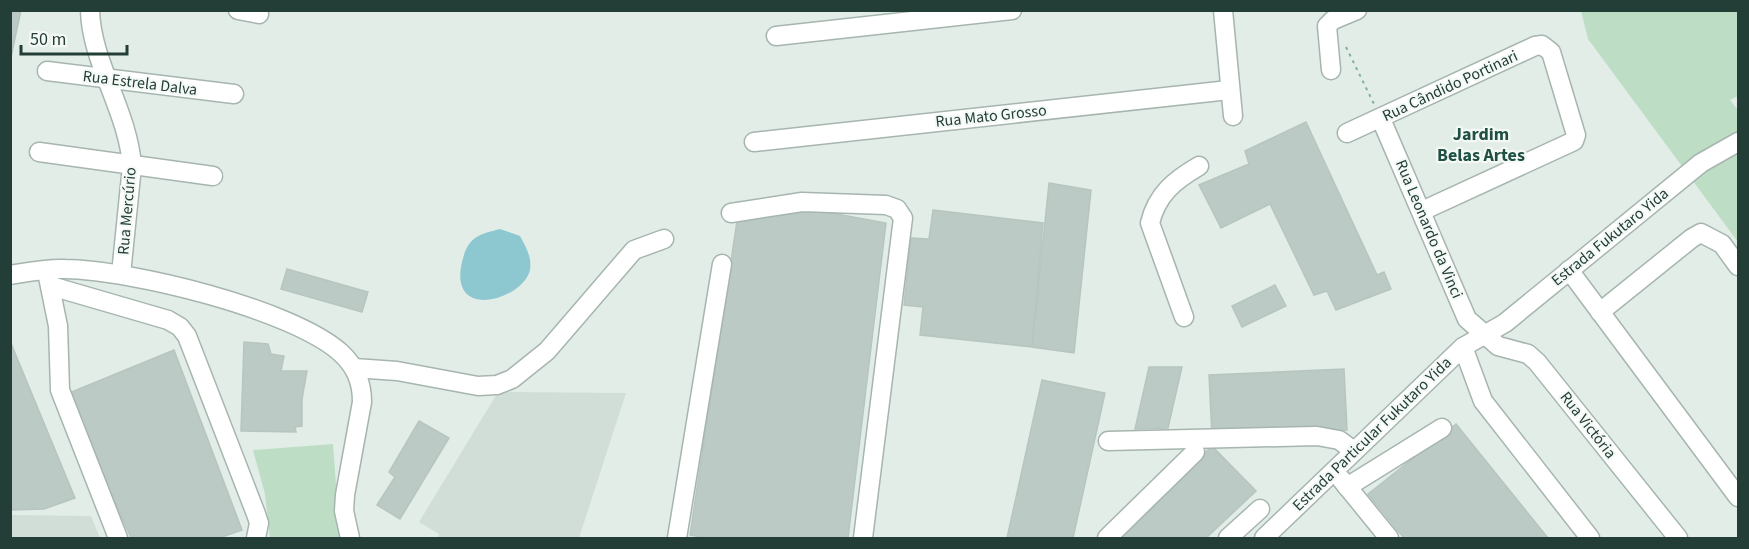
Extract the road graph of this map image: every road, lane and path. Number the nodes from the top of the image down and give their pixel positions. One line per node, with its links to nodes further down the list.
1 (90, 10): 11 (street, Rua Mercúrio)
2 (238, 10): 6 (street)
3 (1011, 10): 8 (street)
4 (1223, 10): 12 (street)
5 (1357, 10): 7 (street)
6 (260, 14)
7 (1332, 15): 9 (street); 15 (path)
8 (776, 36)
9 (1331, 70)
10 (47, 71): 11 (street, Rua Estrela Dalva)
11 (109, 79): 13 (street, Rua Estrela Dalva); 20 (street, Rua Mercúrio)
12 (1229, 90): 14 (street); 17 (street, Rua Mato Grosso)
13 (234, 94)
14 (1233, 116)
15 (1381, 119): 16 (street, Rua Cândido Portinari); 23 (street, Rua Leonardo da Vinci); 23 (street, Rua Cândido Portinari)
16 (1347, 134)
17 (754, 142)
18 (1738, 142): 28 (street, Estrada Fukutaro Yida)
19 (39, 152): 20 (street)
20 (132, 166): 22 (street); 29 (street, Rua Mercúrio)
21 (1198, 166): 33 (street)
22 (213, 176)
23 (1422, 211): 34 (street, Rua Leonardo da Vinci)
24 (731, 213): 49 (street)
25 (664, 239): 36 (street)
26 (722, 264): 48 (street)
27 (1738, 266): 32 (street)
28 (1569, 270): 32 (street); 34 (street, Estrada Fukutaro Yida)
29 (121, 274): 31 (street); 36 (street)
30 (10, 275): 31 (street)
31 (48, 278): 46 (street); 47 (street)
32 (1600, 312): 43 (street)
33 (1184, 317)
34 (1482, 334): 35 (street, Estrada Particular Fukutaro Yida); 55 (street, Rua Victória)
35 (1463, 347): 39 (street, Estrada Particular Fukutaro Yida); 54 (street)
36 (354, 368): 45 (street)
37 (1442, 428): 42 (street)
38 (1108, 441): 39 (street)
39 (1354, 451): 41 (street, Estrada Particular Fukutaro Yida)
40 (1195, 452): 50 (street)
41 (1334, 471): 42 (street); 52 (street, Estrada Particular Fukutaro Yida)
42 (1347, 487): 53 (street)
43 (1738, 497)
44 (1260, 508): 51 (street)
45 (353, 537)
46 (118, 538)
47 (256, 538)
48 (677, 538)
49 (863, 538)
50 (1107, 538)
51 (1228, 538)
52 (1264, 538)
53 (1389, 538)
54 (1590, 538)
55 (1678, 538)

